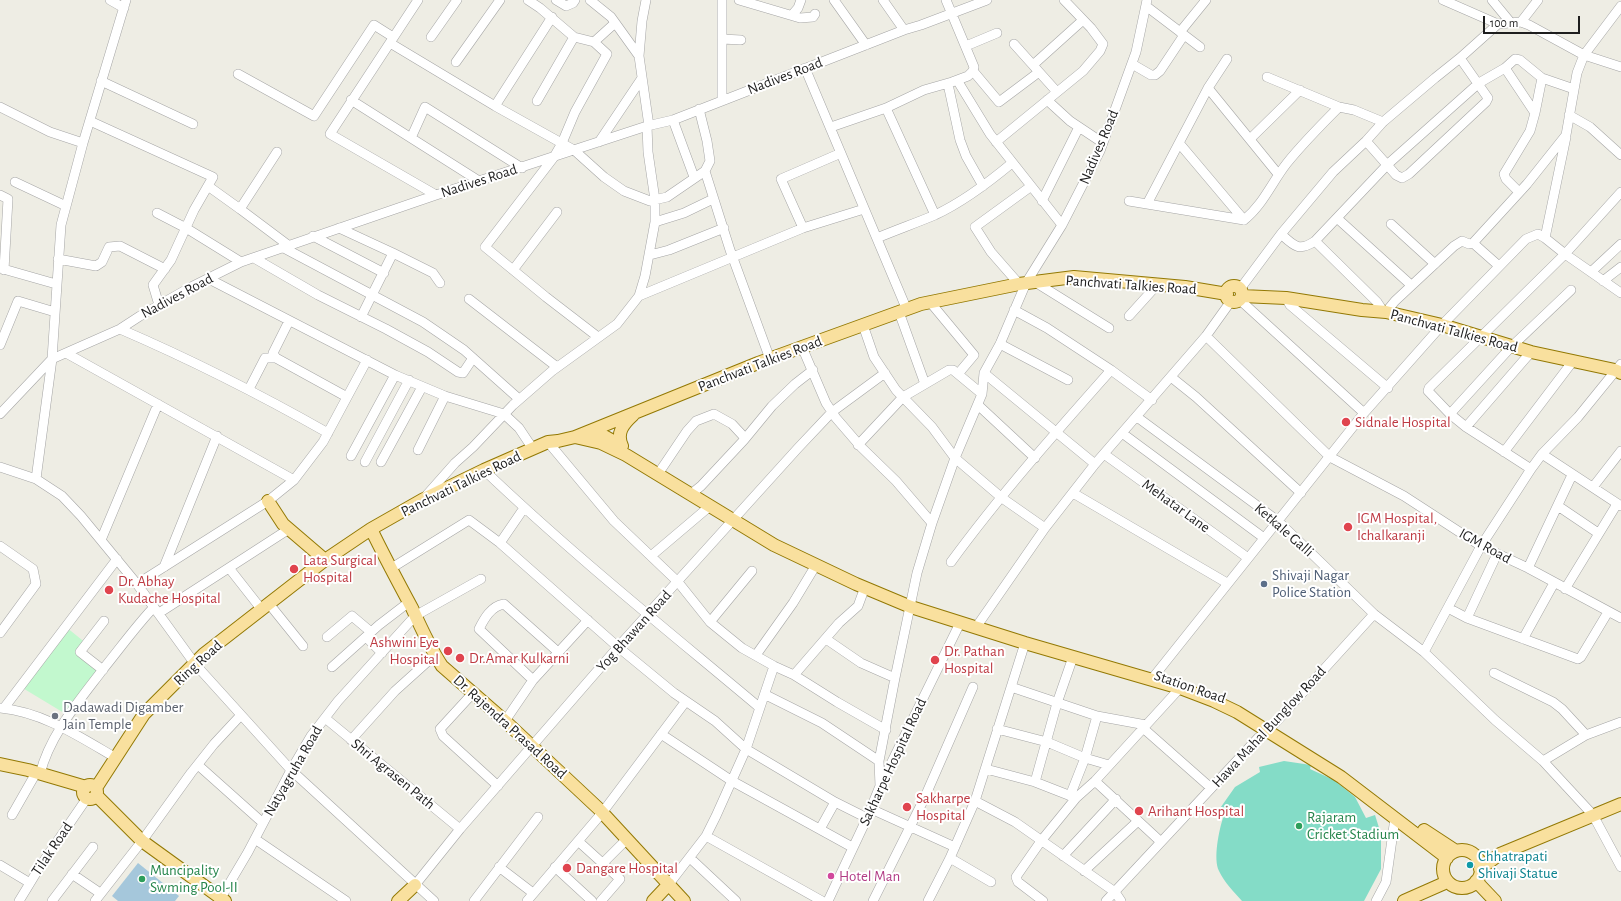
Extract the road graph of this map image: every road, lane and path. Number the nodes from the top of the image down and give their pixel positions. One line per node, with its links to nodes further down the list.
1 (110, 0): 23 (street)
2 (418, 0): 40 (street)
3 (457, 0): 37 (street)
4 (500, 0): 51 (street)
5 (528, 0): 28 (street)
6 (556, 0): 7 (street)
7 (575, 0)
8 (590, 0): 31 (street)
9 (646, 0): 48 (street)
10 (722, 0): 39 (street)
11 (740, 0): 27 (street)
12 (801, 0): 27 (street)
13 (834, 0): 43 (street)
14 (883, 0): 34 (street)
15 (946, 0): 25 (street)
16 (987, 0): 25 (street, Nadives Road)
17 (1064, 0): 29 (street)
18 (1206, 0): 36 (street)
19 (1443, 0): 33 (street)
20 (1492, 0): 32 (street)
21 (1537, 0): 30 (street)
22 (1146, 3): 36 (street); 52 (street, Nadives Road)
23 (125, 4): 62 (street)
24 (1621, 6): 47 (street)
25 (952, 13): 34 (street, Nadives Road); 45 (street)
26 (815, 14): 27 (street)
27 (792, 15)
28 (552, 17): 38 (street); 74 (street)
29 (1083, 20): 56 (street); 69 (street)
30 (1521, 22): 32 (street); 47 (street)
31 (615, 23): 42 (street); 48 (street)
32 (1511, 23): 33 (street)
33 (1498, 24): 49 (street)
34 (904, 30): 43 (street, Nadives Road)
35 (997, 33): 45 (street)
36 (1182, 34): 46 (street); 52 (street)
37 (431, 37)
38 (574, 37): 42 (street); 73 (street)
39 (722, 39): 41 (street); 71 (street)
40 (392, 40): 58 (street); 70 (street); 74 (street)
41 (741, 40)
42 (594, 42): 96 (street)
43 (866, 44): 54 (street, Nadives Road)
44 (1014, 44): 56 (street)
45 (966, 46): 57 (street)
46 (1200, 47)
47 (1584, 54): 53 (street); 67 (street)
48 (639, 56): 60 (street)
49 (1460, 58): 64 (street); 83 (street)
50 (1227, 59): 66 (street)
51 (456, 62)
52 (1132, 64): 97 (street, Nadives Road)
53 (1621, 67)
54 (805, 68): 71 (street, Nadives Road); 86 (street)
55 (1505, 68): 61 (street); 64 (street); 79 (street)
56 (1036, 69): 57 (street); 69 (street)
57 (973, 72): 63 (street)
58 (238, 74)
59 (1267, 77): 68 (street)
60 (642, 78): 85 (street); 92 (street)
61 (1542, 78): 67 (street); 79 (street)
62 (101, 80): 82 (street); 84 (street)
63 (957, 80): 65 (street); 93 (street)
64 (1478, 83): 104 (street); 104 (street)
65 (948, 84): 77 (street); 112 (street)
66 (1208, 88): 90 (street); 94 (street)
67 (1574, 89): 80 (street)
68 (1300, 90): 76 (street); 90 (street)
69 (1057, 92): 72 (street)
70 (352, 100): 89 (street); 117 (street)
71 (722, 100): 78 (street, Nadives Road)
72 (1047, 100): 87 (street); 93 (street)
73 (537, 101)
74 (495, 106): 96 (street)
75 (0, 107): 95 (street)
76 (1339, 107): 83 (street); 107 (street)
77 (886, 108): 86 (street); 128 (street)
78 (699, 109): 81 (street, Nadives Road); 106 (street)
79 (1536, 113): 114 (street)
80 (1569, 115): 88 (street); 101 (street)
81 (673, 120): 85 (street, Nadives Road); 108 (street)
82 (90, 121): 95 (street); 111 (street)
83 (1383, 122): 91 (street)
84 (193, 124)
85 (648, 126): 92 (street, Nadives Road); 119 (street)
86 (831, 127): 100 (street)
87 (1079, 128): 97 (street); 120 (street)
88 (1566, 135): 114 (street); 142 (street)
89 (411, 138): 105 (street); 109 (street)
90 (1250, 139): 107 (street)
91 (1366, 141): 104 (street); 139 (street)
92 (599, 142): 98 (street, Nadives Road)
93 (996, 142): 103 (street)
94 (1179, 142): 122 (street); 130 (street)
95 (82, 143): 123 (street)
96 (562, 143): 98 (street); 102 (street)
97 (1103, 143): 133 (street, Nadives Road)
98 (574, 150): 102 (street, Nadives Road); 119 (street)
99 (277, 152): 124 (street)
100 (840, 153): 125 (street); 137 (street)
101 (1621, 156)
102 (554, 157): 105 (street, Nadives Road); 159 (street)
103 (1012, 163): 112 (street); 113 (street)
104 (1388, 164): 129 (street)
105 (522, 168): 109 (street, Nadives Road)
106 (705, 171): 108 (street); 118 (street)
107 (1278, 174): 130 (street)
108 (694, 177): 119 (street)
109 (479, 181): 117 (street, Nadives Road)
110 (15, 182): 123 (street)
111 (208, 186): 124 (street); 134 (street)
112 (983, 186): 128 (street)
113 (1030, 187): 120 (street); 165 (street)
114 (1519, 192): 144 (street)
115 (1621, 192): 149 (street)
116 (0, 195): 138 (street)
117 (436, 195): 135 (street, Nadives Road)
118 (713, 199): 131 (street); 136 (street)
119 (655, 200): 131 (street)
120 (1042, 200): 133 (street)
121 (1129, 201): 122 (street)
122 (1147, 204): 130 (street)
123 (66, 206): 152 (street)
124 (240, 209): 146 (street)
125 (864, 209): 137 (street); 141 (street)
126 (557, 212): 159 (street)
127 (157, 213): 134 (street)
128 (935, 215): 141 (street)
129 (1338, 219): 143 (street); 168 (street)
130 (1244, 220)
131 (655, 222): 148 (street)
132 (1391, 224): 154 (street)
133 (1062, 225): 165 (street, Nadives Road)
134 (186, 228): 153 (street); 158 (street)
135 (339, 228): 140 (street, Nadives Road); 147 (street)
136 (724, 228): 148 (street); 151 (street)
137 (803, 228): 151 (street)
138 (3, 232): 157 (street)
139 (1281, 234): 143 (street); 173 (street)
140 (313, 236): 146 (street, Nadives Road); 161 (street)
141 (877, 238): 179 (street)
142 (1545, 238): 149 (street); 155 (street)
143 (1316, 241): 181 (street)
144 (1473, 243): 154 (street); 155 (street)
145 (1621, 244): 160 (street)
146 (285, 246): 150 (street, Nadives Road); 171 (street)
147 (393, 254): 161 (street); 164 (street)
148 (650, 254): 172 (street)
149 (1565, 254): 160 (street); 191 (street)
150 (254, 258): 153 (street, Nadives Road); 183 (street)
151 (734, 258): 172 (street); 200 (street)
152 (58, 259): 158 (street); 166 (street)
153 (241, 262): 162 (street, Nadives Road)
154 (1435, 264): 168 (street)
155 (1499, 266): 186 (street)
156 (1621, 267): 163 (street)
157 (2, 269): 166 (street)
158 (165, 269): 177 (street)
159 (513, 270): 190 (street)
160 (1591, 272): 163 (street)
161 (384, 273): 171 (street)
162 (209, 279): 177 (street, Nadives Road); 184 (street)
163 (1603, 281): 170 (street)
164 (440, 283)
165 (1027, 283): 167 (main road, Panchvati Talkies Road); 176 (main road, Panchvati Talkies Road); 178 (street, Nadives Road); 187 (street)
166 (56, 284): 180 (street)
167 (1157, 285): 173 (main road, Panchvati Talkies Road); 182 (street)
168 (1412, 285): 181 (street)
169 (1571, 290): 195 (street)
170 (1621, 293)
171 (373, 295): 183 (street); 199 (street)
172 (639, 296): 190 (street)
173 (1236, 296): 174 (main road, Panchvati Talkies Road); 189 (street); 229 (street)
174 (1286, 298): 181 (main road, Panchvati Talkies Road); 217 (street)
175 (469, 299): 204 (street)
176 (930, 302): 179 (main road, Panchvati Talkies Road); 210 (street)
177 (159, 305): 188 (street, Nadives Road)
178 (1014, 310): 192 (street, Nadives Road); 207 (street)
179 (902, 311): 185 (main road, Panchvati Talkies Road); 215 (street)
180 (55, 312): 193 (street); 201 (street)
181 (1383, 312): 186 (main road, Panchvati Talkies Road)
182 (1129, 316)
183 (361, 317): 199 (street)
184 (289, 321): 198 (street); 202 (street)
185 (863, 325): 194 (main road, Panchvati Talkies Road); 208 (street)
186 (1442, 325): 191 (main road, Panchvati Talkies Road); 217 (street)
187 (1108, 328)
188 (120, 329): 197 (street, Nadives Road); 218 (street)
189 (1206, 336): 212 (street); 252 (street, IGM Road)
190 (598, 337): 204 (street)
191 (1481, 337): 195 (main road, Panchvati Talkies Road); 232 (street)
192 (1000, 344): 209 (street, Nadives Road); 214 (street)
193 (0, 345)
194 (802, 347): 200 (main road, Panchvati Talkies Road); 206 (street)
195 (1511, 347): 196 (main road, Panchvati Talkies Road); 232 (street)
196 (1531, 352): 203 (main road, Panchvati Talkies Road); 234 (street)
197 (66, 353): 201 (street, Nadives Road); 225 (street)
198 (276, 358): 218 (street); 221 (street)
199 (473, 358): 223 (street)
200 (770, 359): 228 (main road, Panchvati Talkies Road)
201 (52, 360): 230 (street, Nadives Road); 263 (street)
202 (366, 360): 211 (street); 221 (street)
203 (1573, 361): 205 (main road, Panchvati Talkies Road); 247 (street)
204 (557, 367): 223 (street)
205 (1619, 369): 250 (street)
206 (813, 370): 227 (street); 241 (street)
207 (1112, 370): 224 (street); 236 (street)
208 (885, 373): 222 (street); 227 (street, Yog Bhawan Road)
209 (984, 373): 219 (street); 236 (street)
210 (958, 374): 215 (street); 219 (street)
211 (396, 375): 213 (street); 251 (street)
212 (1171, 377): 224 (street); 268 (street)
213 (409, 380): 216 (street); 255 (street)
214 (1068, 380)
215 (925, 384): 222 (street)
216 (422, 387): 220 (street); 256 (street)
217 (1388, 388): 229 (street)
218 (249, 389): 237 (street)
219 (982, 394): 226 (street)
220 (445, 396): 231 (street); 246 (street)
221 (347, 397): 237 (street)
222 (903, 397): 243 (street); 253 (street)
223 (519, 399): 231 (street)
224 (1152, 400): 233 (street)
225 (158, 404): 239 (street); 284 (street)
226 (978, 405): 253 (street); 254 (street)
227 (832, 412): 243 (street); 276 (street, Yog Bhawan Road)
228 (635, 413): 235 (main road, Panchvati Talkies Road); 244 (main road)
229 (1364, 413): 252 (street)
230 (0, 414)
231 (504, 414): 245 (street); 270 (street)
232 (1450, 414): 234 (street)
233 (1137, 417): 238 (street); 277 (street, Ketkale Galli)
234 (1466, 427): 247 (street)
235 (593, 430): 240 (main road, Panchvati Talkies Road); 244 (main road)
236 (1056, 432): 254 (street); 257 (street)
237 (328, 433): 264 (street)
238 (1122, 433): 249 (street); 283 (street)
239 (217, 436): 264 (street); 295 (street)
240 (575, 437): 242 (main road, Panchvati Talkies Road); 261 (main road)
241 (745, 438): 261 (street); 266 (street)
242 (548, 442): 245 (main road, Panchvati Talkies Road); 289 (street)
243 (858, 445): 278 (street)
244 (622, 446): 261 (main road)
245 (533, 449): 260 (main road, Panchvati Talkies Road)
246 (418, 450)
247 (1504, 452): 259 (street)
248 (1621, 452): 265 (street)
249 (1104, 454): 257 (street); 290 (street, Mehatar Lane)
250 (1542, 454): 259 (street); 262 (street)
251 (351, 456)
252 (1330, 457): 268 (street); 287 (street, IGM Road)
253 (955, 458): 269 (street); 278 (street)
254 (1035, 458): 269 (street)
255 (365, 462)
256 (381, 462)
257 (1095, 464): 267 (street)
258 (0, 467): 263 (street)
259 (1530, 469): 287 (street)
260 (484, 470): 270 (main road, Panchvati Talkies Road); 275 (street)
261 (659, 472): 266 (main road)
262 (1572, 475): 265 (street); 274 (street)
263 (36, 479): 284 (street)
264 (294, 480): 271 (street)
265 (1593, 487): 272 (street)
266 (693, 492): 273 (main road); 276 (main road)
267 (1073, 493): 279 (street); 302 (street)
268 (1301, 493): 277 (street)
269 (1002, 498): 279 (street); 293 (street)
270 (422, 500): 281 (main road, Panchvati Talkies Road)
271 (268, 501): 280 (main road); 295 (street)
272 (1619, 505): 282 (street)
273 (710, 506): 276 (main road); 289 (street)
274 (1558, 506): 282 (street); 297 (street)
275 (524, 508): 285 (street); 314 (street)
276 (735, 518): 294 (main road); 301 (street, Yog Bhawan Road); 308 (main road)
277 (1278, 521): 283 (street); 313 (street, Ketkale Galli)
278 (932, 523): 308 (street)
279 (1045, 528): 322 (street)
280 (289, 529): 292 (main road); 296 (street)
281 (371, 529): 292 (main road, Panchvati Talkies Road); 298 (main road, Dr. Rajendra Prasad Road)
282 (1598, 533): 306 (street)
283 (1264, 538): 290 (street)
284 (101, 540): 291 (street)
285 (500, 543): 298 (street); 318 (street)
286 (0, 546): 323 (street)
287 (1481, 546): 288 (street, IGM Road); 310 (street)
288 (1497, 554): 297 (street, IGM Road); 316 (street)
289 (651, 556): 301 (street)
290 (1248, 558): 302 (street)
291 (117, 559): 304 (street); 353 (street)
292 (324, 560): 309 (main road, Ring Road)
293 (951, 562)
294 (816, 565): 305 (main road); 335 (street)
295 (164, 567): 304 (street)
296 (229, 568): 309 (street); 311 (street)
297 (1528, 568): 303 (street, IGM Road)
298 (390, 569): 307 (main road, Dr. Rajendra Prasad Road)
299 (752, 571): 320 (street)
300 (481, 579): 315 (street, Natyagruha Road)
301 (678, 582): 314 (street, Yog Bhawan Road); 320 (street)
302 (1227, 583): 343 (street)
303 (1554, 583): 306 (street, IGM Road); 327 (street)
304 (137, 584): 311 (street)
305 (865, 587): 308 (main road); 326 (street)
306 (1565, 589): 312 (street, IGM Road)
307 (409, 602): 315 (main road, Dr. Rajendra Prasad Road); 324 (street)
308 (911, 605): 321 (main road, Station Road); 322 (main road, Station Road); 344 (street)
309 (266, 607): 329 (street); 337 (main road, Ring Road)
310 (1448, 608): 316 (street); 332 (street)
311 (157, 610): 337 (street); 340 (street)
312 (1608, 612): 317 (street, IGM Road); 327 (street)
313 (1374, 614): 332 (street, Ketkale Galli); 363 (street, Hawa Mahal Bunglow Road)
314 (648, 615): 330 (street, Yog Bhawan Road); 354 (street)
315 (415, 616): 333 (street, Natyagruha Road); 334 (main road, Dr. Rajendra Prasad Road)
316 (1467, 618): 327 (street)
317 (1621, 618)
318 (588, 620): 330 (street); 331 (street)
319 (104, 621): 340 (street)
320 (710, 622): 335 (street)
321 (960, 623): 322 (main road, Station Road); 385 (street, Sakharpe Hospital Road)
322 (978, 625): 328 (main road, Station Road); 343 (main road, Station Road)
323 (1, 628)
324 (368, 634): 325 (street); 333 (street); 339 (street)
325 (327, 637)
326 (826, 638): 342 (street); 344 (street)
327 (1523, 639)
328 (1025, 643): 336 (main road, Station Road); 347 (street)
329 (303, 646)
330 (618, 647): 351 (street); 369 (street, Yog Bhawan Road)
331 (558, 652): 345 (street); 345 (street)
332 (1424, 652): 374 (street, Ketkale Galli)
333 (382, 653): 357 (street, Natyagruha Road)
334 (435, 655): 349 (main road, Dr. Rajendra Prasad Road); 367 (street)
335 (756, 655): 338 (street)
336 (1073, 657): 343 (main road, Station Road); 352 (street)
337 (195, 664): 355 (street); 371 (main road, Ring Road)
338 (774, 666): 342 (street); 350 (street)
339 (332, 667)
340 (103, 670): 360 (street)
341 (1494, 673): 366 (street)
342 (794, 675): 364 (street)
343 (1153, 677): 348 (main road, Station Road); 363 (main road, Station Road)
344 (895, 678): 364 (street)
345 (533, 680): 358 (street)
346 (973, 687): 402 (street)
347 (1011, 687): 352 (street); 362 (street)
348 (1180, 688): 361 (street); 363 (main road, Station Road)
349 (473, 693): 358 (main road, Dr. Rajendra Prasad Road); 384 (street)
350 (766, 695): 354 (street); 373 (street)
351 (686, 701): 365 (street); 370 (street)
352 (1057, 703): 356 (street); 368 (street)
353 (2, 708): 360 (street)
354 (760, 708): 370 (street)
355 (241, 715): 376 (street); 379 (street)
356 (1097, 716): 361 (street); 372 (street)
357 (325, 718): 367 (street, Shri Agrasen Path); 379 (street, Natyagruha Road)
358 (505, 721): 369 (main road, Dr. Rajendra Prasad Road)
359 (1621, 722): 366 (street)
360 (61, 726): 371 (street); 380 (street)
361 (1145, 727): 377 (street); 386 (street)
362 (997, 729): 368 (street); 378 (street)
363 (1269, 729): 386 (street, Hawa Mahal Bunglow Road); 399 (main road, Station Road); 416 (main road, Station Road)
364 (886, 730): 373 (street)
365 (661, 734): 381 (street); 394 (street)
366 (1586, 735): 374 (street)
367 (351, 740): 403 (street, Shri Agrasen Path)
368 (1047, 742): 372 (street); 383 (street)
369 (532, 746): 384 (street, Yog Bhawan Road); 394 (main road, Dr. Rajendra Prasad Road)
370 (746, 749): 381 (street); 391 (street)
371 (116, 758): 387 (main road, Ring Road)
372 (1085, 758): 377 (street); 388 (street)
373 (879, 761): 385 (street)
374 (1543, 761): 396 (street, Ketkale Galli)
375 (0, 764): 380 (main road)
376 (198, 764): 401 (street); 408 (street)
377 (1108, 765): 382 (street)
378 (986, 769): 383 (street); 390 (street)
379 (291, 770): 401 (street, Natyagruha Road); 434 (street)
380 (38, 773): 387 (main road); 395 (street)
381 (732, 781): 404 (street); 405 (street)
382 (1095, 781): 388 (street); 389 (street)
383 (1034, 782): 388 (street)
384 (498, 786): 403 (street, Yog Bhawan Road)
385 (880, 786): 393 (street, Sakharpe Hospital Road)
386 (1212, 788): 411 (street, Hawa Mahal Bunglow Road)
387 (91, 792): 408 (main road); 431 (street, Tilak Road)
388 (1073, 797): 410 (street)
389 (1116, 800): 400 (street); 418 (street)
390 (975, 801): 410 (street); 412 (street)
391 (835, 802): 398 (street); 404 (street)
392 (1621, 804): 396 (main road)
393 (871, 809): 398 (street, Sakharpe Hospital Road); 402 (street)
394 (602, 813): 407 (main road, Dr. Rajendra Prasad Road); 409 (street)
395 (12, 815)
396 (1594, 815): 415 (main road); 424 (street, Ketkale Galli)
397 (538, 817): 422 (street)
398 (867, 818): 414 (street, Sakharpe Hospital Road)
399 (1395, 818): 416 (main road, Station Road); 459 (street)
400 (1138, 821): 411 (street); 427 (street)
401 (263, 823): 406 (street, Natyagruha Road)
402 (911, 828): 412 (street); 455 (street)
403 (460, 829): 434 (street, Yog Bhawan Road)
404 (820, 829): 414 (street)
405 (706, 836): 419 (street); 453 (street)
406 (255, 839): 438 (street, Natyagruha Road); 443 (street)
407 (627, 839): 421 (street); 432 (main road, Dr. Rajendra Prasad Road)
408 (142, 840): 436 (street); 438 (main road)
409 (578, 841): 421 (street); 423 (street)
410 (1041, 841): 418 (street); 456 (street)
411 (1161, 842): 435 (street, Hawa Mahal Bunglow Road)
412 (955, 846): 420 (street)
413 (93, 847): 428 (street)
414 (852, 847): 454 (street, Sakharpe Hospital Road)
415 (1500, 854): 417 (main road); 426 (main road)
416 (1452, 855): 417 (main road); 430 (main road)
417 (1474, 855): 426 (main road)
418 (1063, 856): 427 (street)
419 (690, 858): 432 (street); 452 (street)
420 (950, 858): 429 (street); 439 (street)
421 (603, 863): 449 (street)
422 (499, 867): 437 (street); 446 (street)
423 (555, 867): 437 (street); 448 (street)
424 (1621, 867)
425 (1, 868): 431 (street)
426 (1480, 869): 433 (main road)
427 (1084, 871): 435 (street)
428 (72, 874): 436 (street); 441 (street)
429 (991, 882)
430 (1447, 882): 433 (main road); 460 (main road)
431 (30, 883): 440 (street, Tilak Road)
432 (669, 884): 450 (main road); 451 (main road, Dr. Rajendra Prasad Road)
433 (1473, 884): 461 (main road); 462 (main road)
434 (415, 885): 444 (main road); 445 (street)
435 (1114, 892): 457 (street); 458 (street)
436 (100, 893): 442 (street)
437 (533, 893): 447 (street)
438 (222, 900)
439 (930, 900)
440 (19, 901)
441 (52, 901)
442 (95, 901)
443 (346, 901)
444 (398, 901)
445 (434, 901)
446 (474, 901)
447 (527, 901)
448 (592, 901)
449 (601, 901)
450 (653, 901)
451 (684, 901)
452 (736, 901)
453 (822, 901)
454 (828, 901)
455 (873, 901)
456 (1043, 901)
457 (1106, 901)
458 (1121, 901)
459 (1376, 901)
460 (1404, 901)
461 (1484, 901)
462 (1495, 901)

